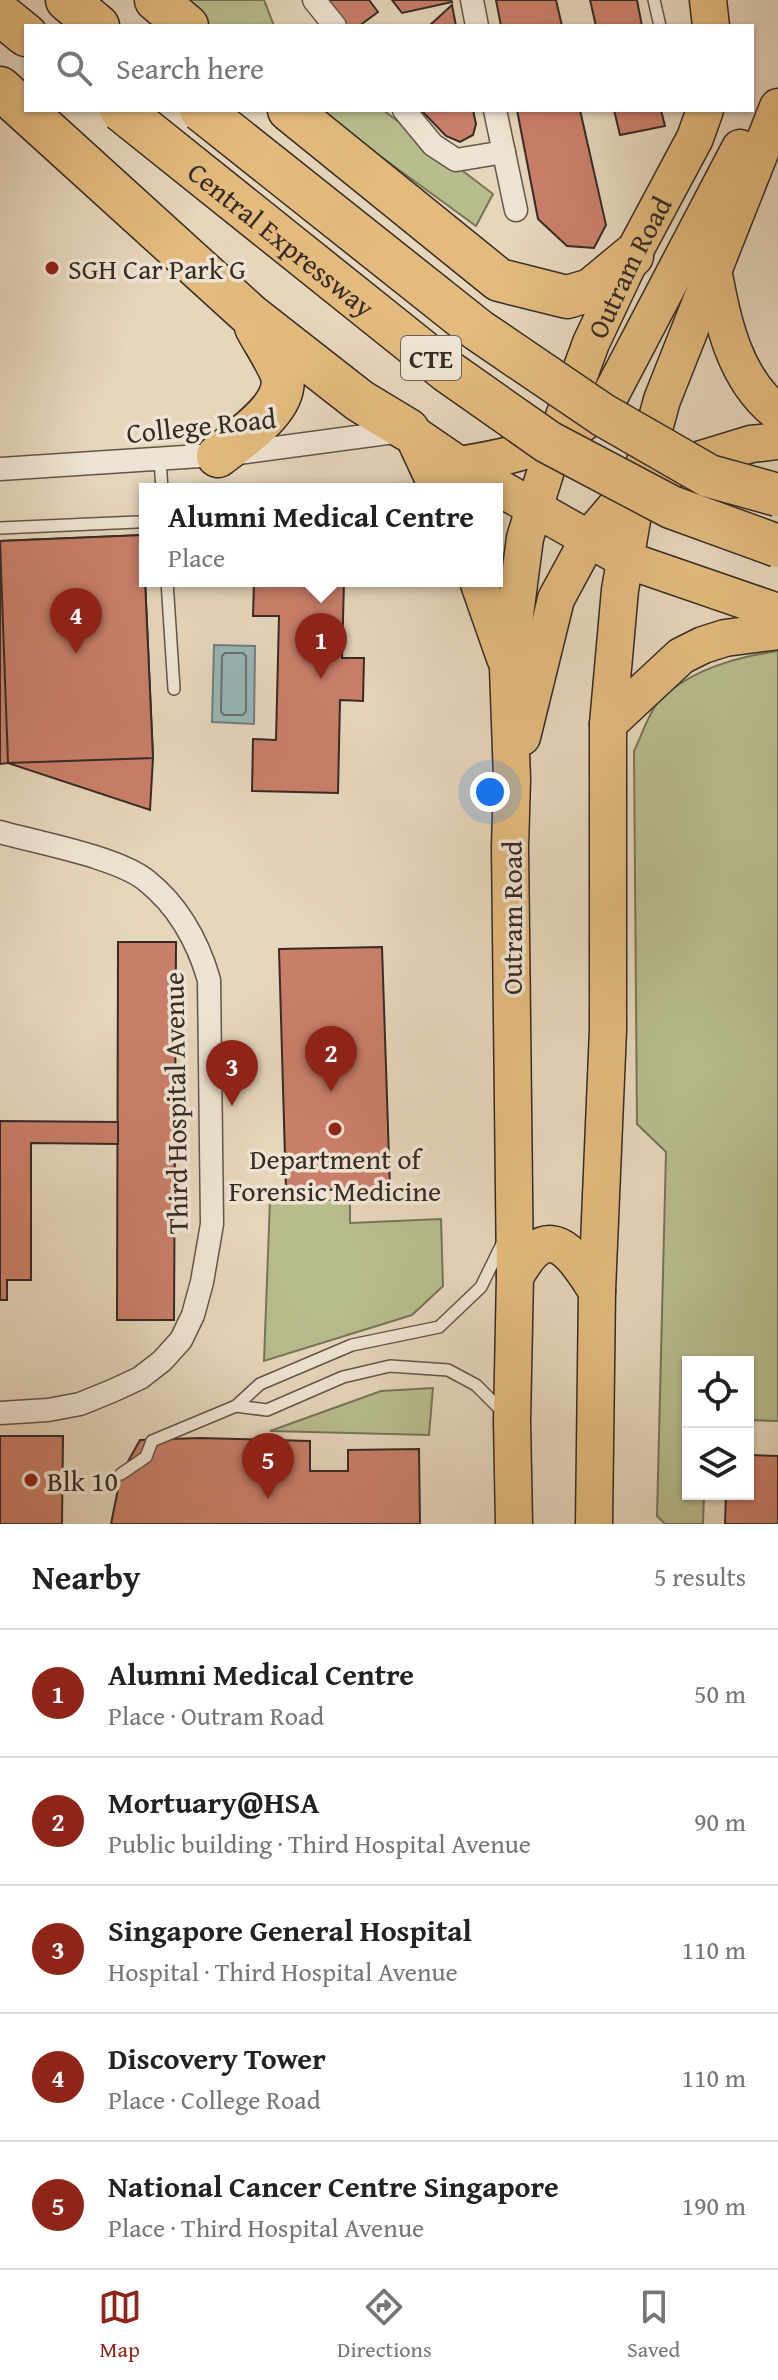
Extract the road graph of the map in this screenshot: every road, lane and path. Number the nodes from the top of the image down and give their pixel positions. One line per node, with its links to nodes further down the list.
1 (67, 0): 8 (highway)
2 (156, 0): 9 (highway)
3 (314, 0): 10 (street)
4 (472, 0): 11 (street)
5 (654, 0): 12 (lane)
6 (708, 0): 13 (main road)
7 (0, 14): 14 (highway)
8 (96, 24)
9 (185, 24)
10 (333, 24)
11 (477, 24)
12 (660, 24)
13 (711, 24)
14 (24, 33)
15 (0, 88): 17 (highway)
16 (778, 107): 28 (main road); 32 (main road)
17 (24, 110)
18 (26, 112): 29 (highway)
19 (123, 112): 46 (highway, Central Expressway / CTE, bridge)
20 (204, 112): 40 (highway, Central Expressway / CTE, bridge)
21 (291, 112): 27 (highway)
22 (406, 112): 25 (street)
23 (495, 112): 25 (street)
24 (696, 125): 27 (main road, Outram Road)
25 (504, 152): 26 (street)
26 (516, 210)
27 (632, 256): 32 (main road, Outram Road)
28 (713, 269): 30 (main road); 39 (main road)
29 (250, 315): 31 (highway); 34 (highway)
30 (778, 413)
31 (410, 431): 34 (street, College Road); 37 (main road)
32 (556, 438): 37 (main road); 42 (main road, Outram Road)
33 (778, 441): 39 (main road)
34 (218, 456): 35 (street, College Road)
35 (160, 461): 36 (street, College Road); 38 (lane)
36 (0, 469)
37 (449, 477)
38 (162, 483)
39 (637, 491): 45 (main road); 47 (main road)
40 (778, 495)
41 (503, 498): 42 (main road)
42 (533, 509): 45 (main road); 52 (main road, Outram Road)
43 (137, 522): 44 (lane)
44 (0, 528)
45 (589, 538): 47 (main road); 55 (main road)
46 (778, 546)
47 (624, 559): 50 (main road); 54 (main road)
48 (167, 587): 53 (lane)
49 (480, 587): 52 (main road)
50 (778, 612)
51 (778, 631): 54 (main road)
52 (508, 668): 55 (main road, Outram Road)
53 (174, 689)
54 (608, 724): 59 (main road)
55 (512, 779): 57 (main road, Outram Road)
56 (0, 832): 61 (street, Third Hospital Avenue)
57 (513, 1220): 58 (main road, Outram Road); 60 (lane)
58 (515, 1276): 59 (main road); 62 (main road, Outram Road)
59 (597, 1291): 64 (main road)
60 (236, 1406): 62 (lane); 63 (lane)
61 (0, 1413)
62 (512, 1421): 65 (main road, Outram Road)
63 (121, 1474)
64 (596, 1521)
65 (514, 1524)

